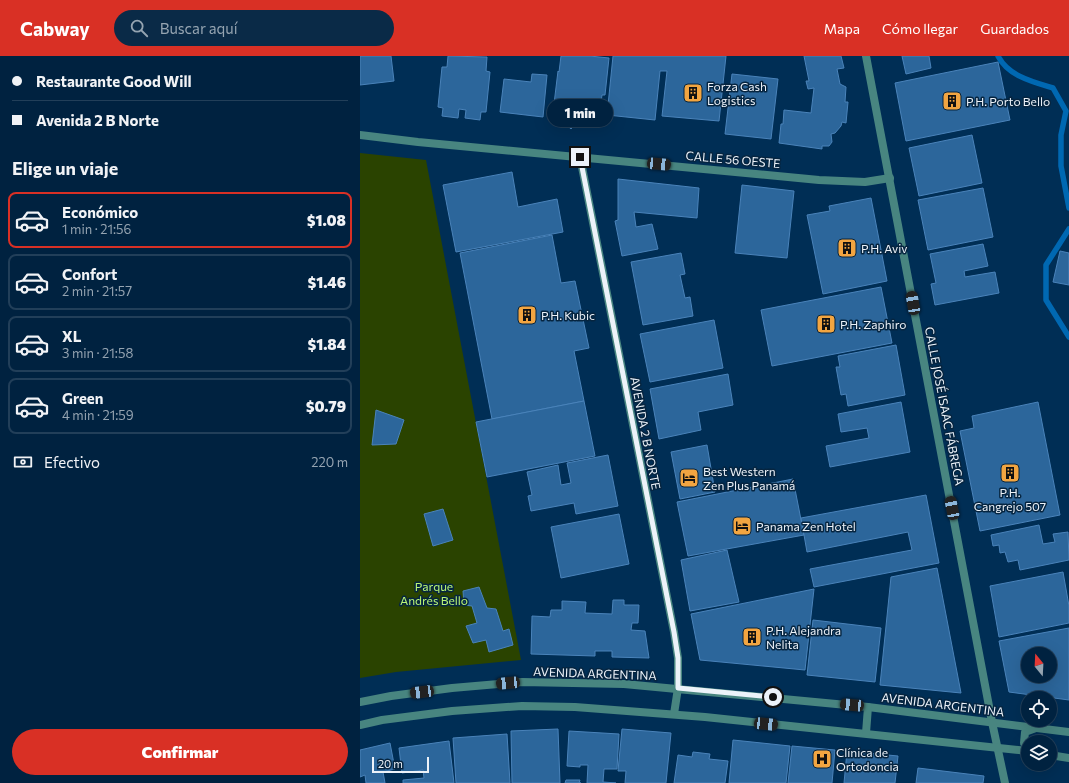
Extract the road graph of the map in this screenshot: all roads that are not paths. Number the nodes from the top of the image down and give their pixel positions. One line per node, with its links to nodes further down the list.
1 (866, 56): 4 (street, CALLE JOSÉ ISAAC FÁBREGA)
2 (360, 135): 3 (street, CALLE 56 OESTE)
3 (580, 157): 4 (street, CALLE 56 OESTE); 5 (street, AVENIDA 2 B NORTE)
4 (890, 178): 9 (street, CALLE JOSÉ ISAAC FÁBREGA)
5 (678, 688): 6 (street, AVENIDA ARGENTINA); 7 (street, AVENIDA ARGENTINA); 8 (street, AVENIDA 2 B NORTE)
6 (360, 702)
7 (868, 707): 9 (street, AVENIDA ARGENTINA); 14 (street)
8 (674, 714): 10 (street); 14 (street)
9 (992, 722): 11 (street, AVENIDA ARGENTINA); 16 (street, CALLE JOSÉ ISAAC FÁBREGA)
10 (360, 725)
11 (1021, 725)
12 (1037, 727): 13 (street, AVENIDA ARGENTINA); 15 (street)
13 (1069, 732)
14 (866, 733): 16 (street)
15 (1025, 735)
16 (997, 748): 17 (street); 20 (street, CALLE JOSÉ ISAAC FÁBREGA)
17 (1021, 750)
18 (1057, 756): 19 (street)
19 (1069, 758)
20 (1005, 783)

